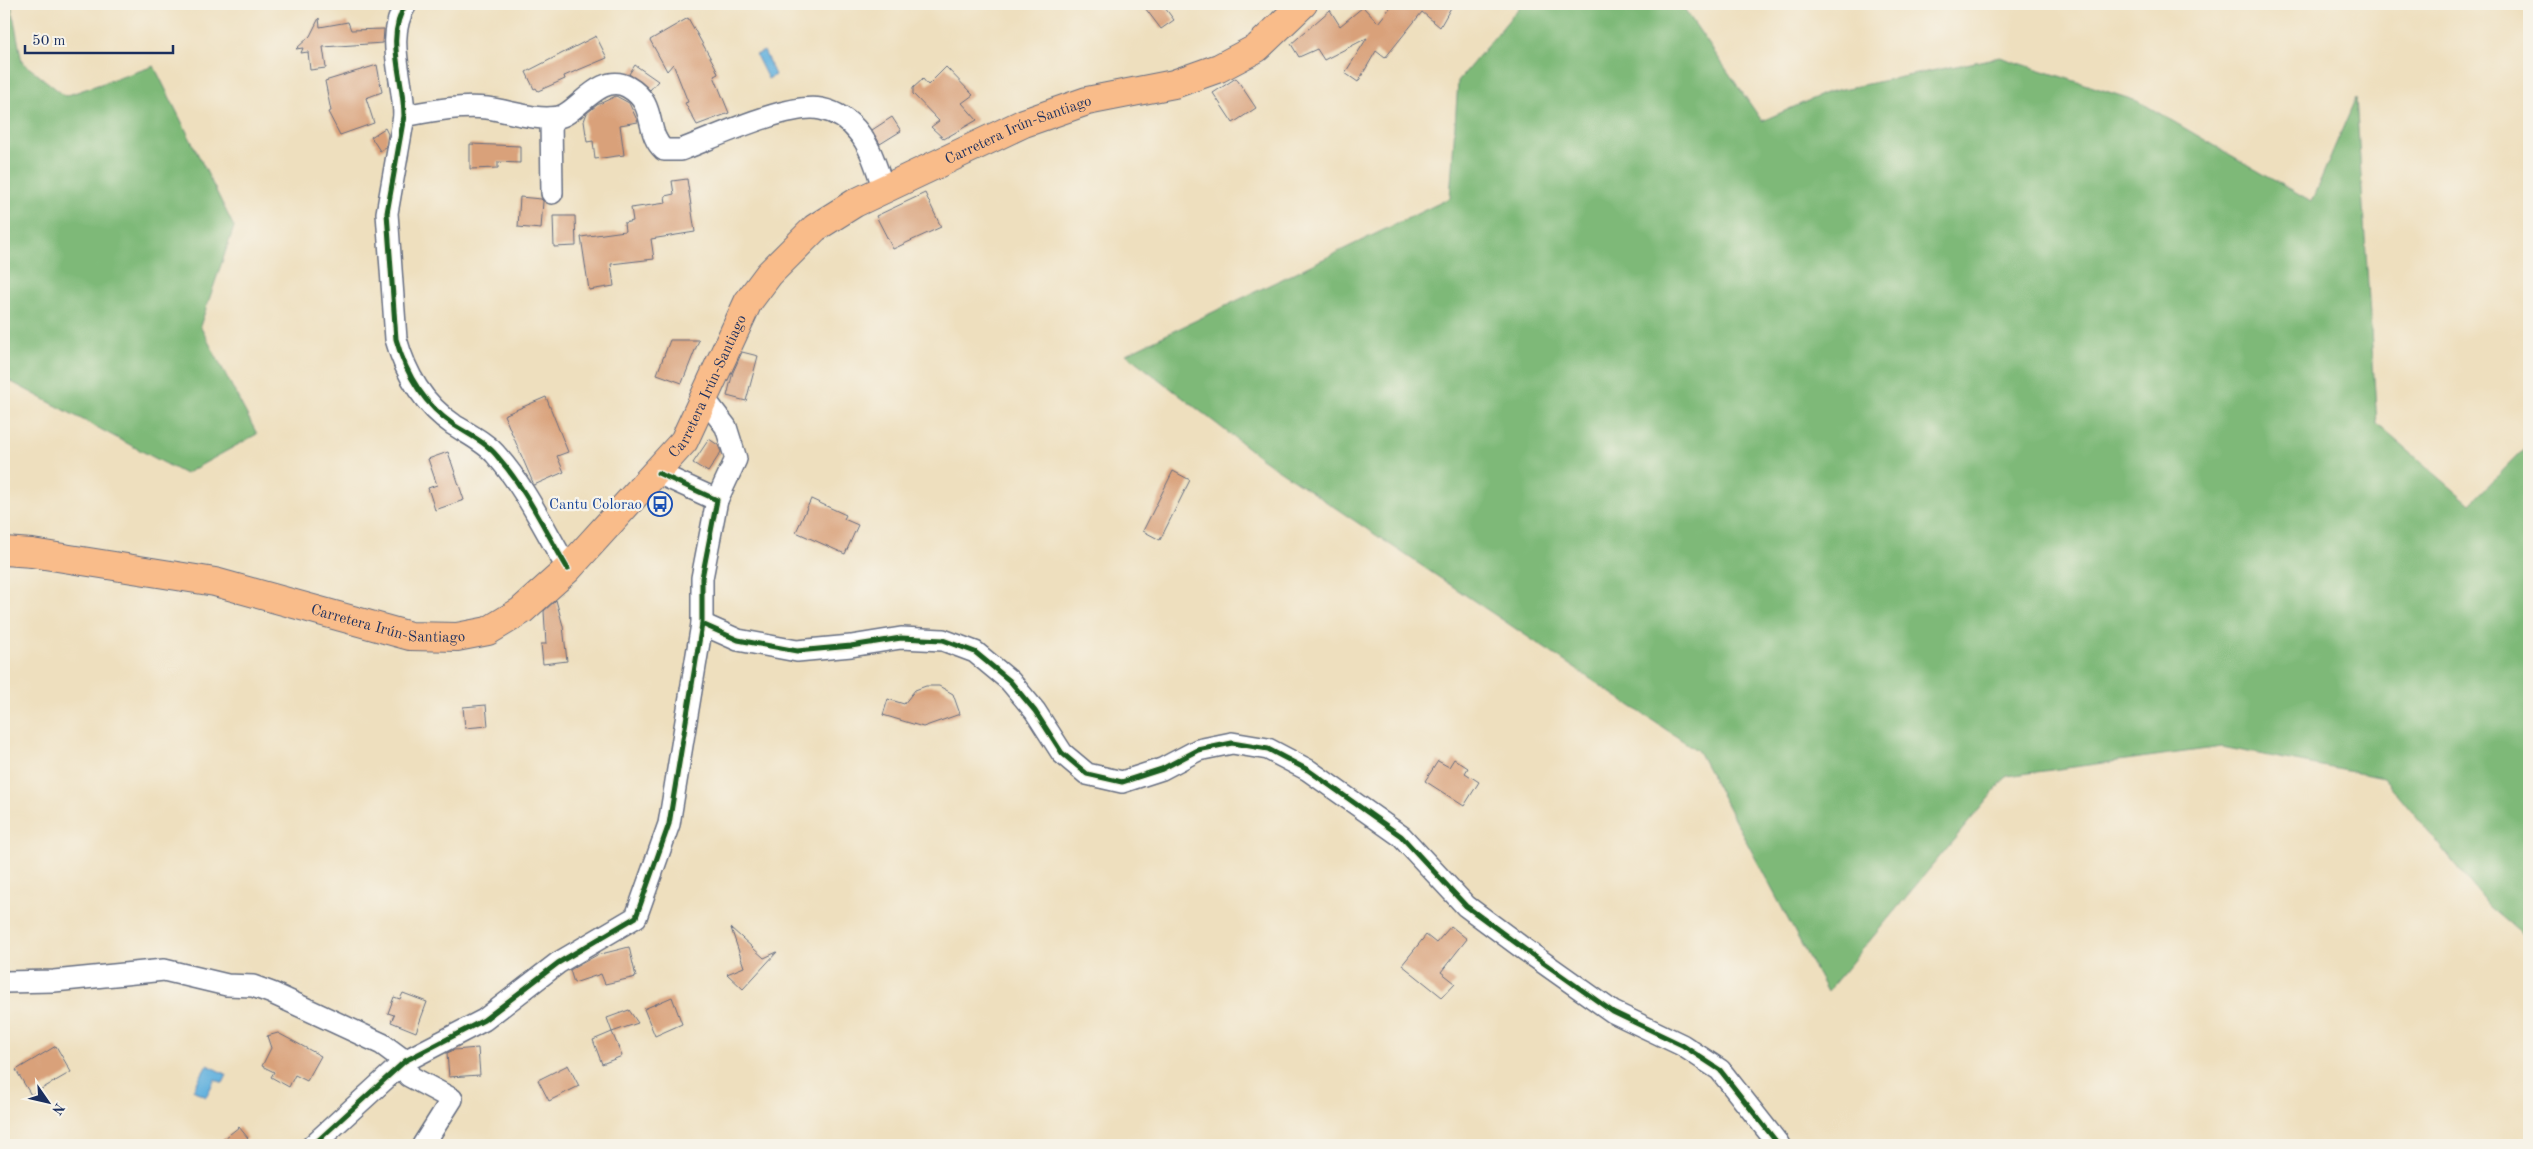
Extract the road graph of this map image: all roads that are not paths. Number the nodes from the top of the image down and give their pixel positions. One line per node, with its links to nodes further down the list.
1 (406, 4): 3 (street)
2 (1303, 4): 5 (highway, Carretera Irún-Santiago)
3 (404, 116): 4 (street); 11 (street)
4 (551, 118): 5 (street); 6 (street)
5 (884, 189): 7 (highway, Carretera Irún-Santiago)
6 (552, 193)
7 (704, 398): 8 (highway, Carretera Irún-Santiago); 9 (street)
8 (658, 472): 9 (street); 11 (highway, Carretera Irún-Santiago)
9 (717, 500): 12 (street)
10 (4, 551): 11 (highway, Carretera Irún-Santiago)
11 (568, 569)
12 (702, 624): 14 (street); 17 (street)
13 (4, 982): 14 (street)
14 (405, 1061): 15 (street); 16 (street)
15 (314, 1145)
16 (423, 1145)
17 (1779, 1145)

